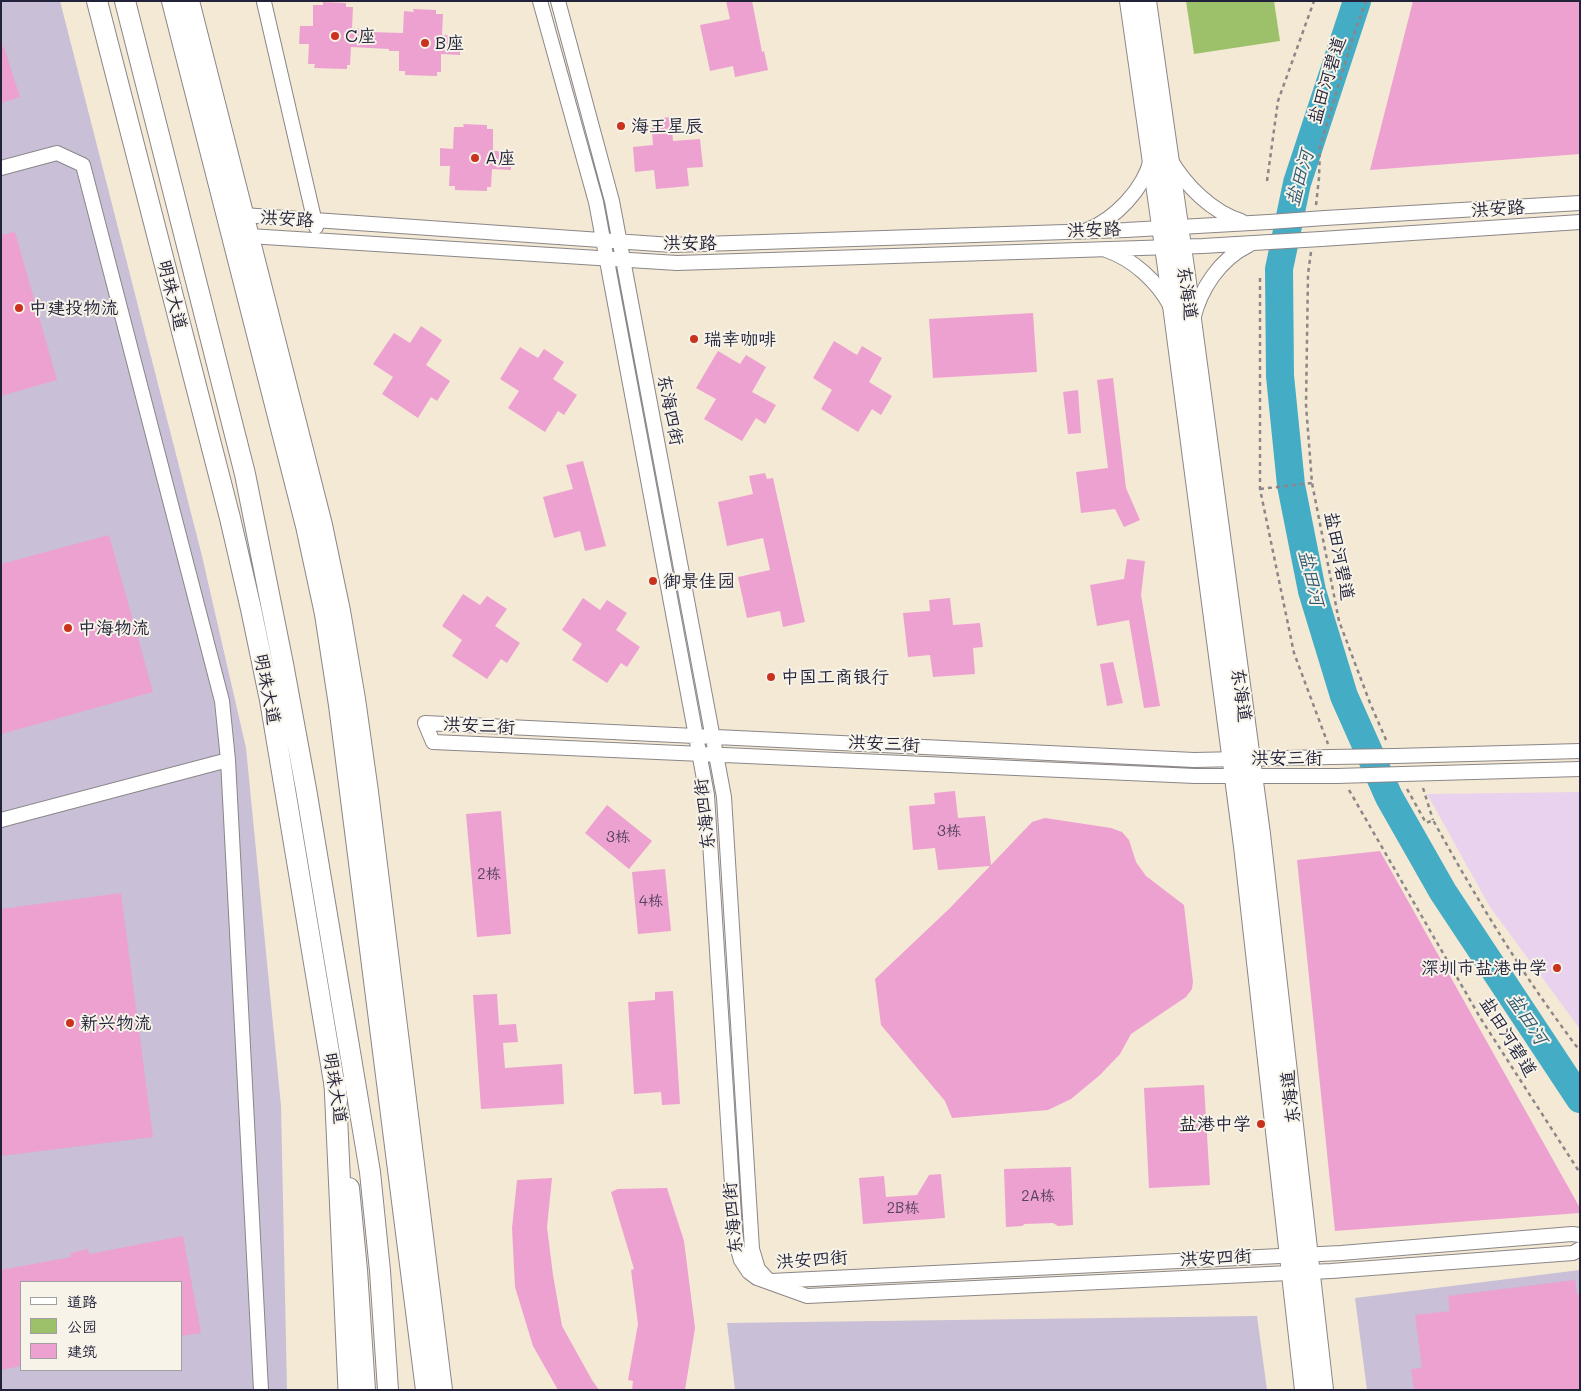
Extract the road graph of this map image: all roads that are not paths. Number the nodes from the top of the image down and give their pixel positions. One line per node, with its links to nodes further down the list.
1 (97, 1): 38 (street, 明珠大道)
2 (126, 1): 46 (street, 明珠大道)
3 (172, 1): 13 (street)
4 (189, 1): 13 (street)
5 (540, 1): 21 (street, 东海四街)
6 (558, 1): 22 (street, 东海四街)
7 (1130, 1): 10 (street, 东海道)
8 (1146, 1): 10 (street, 东海道)
9 (264, 2): 14 (street)
10 (1161, 154): 15 (street); 17 (street); 19 (street, 东海道)
11 (1, 168): 34 (street)
12 (1580, 203): 15 (street, 洪安路, bridge)
13 (236, 220): 14 (street, 洪安路); 18 (street); 47 (street)
14 (314, 220): 20 (street); 21 (street, 洪安路)
15 (1254, 222): 19 (street, 洪安路)
16 (1580, 222): 23 (street, 洪安路, bridge)
17 (1082, 232): 19 (street, 洪安路); 22 (street, 洪安路)
18 (249, 236): 20 (street, 洪安路); 48 (street)
19 (1172, 237): 23 (street, 洪安路); 24 (street, 洪安路); 27 (street, 东海道); 28 (street, 东海道)
20 (318, 240): 25 (street, 洪安路)
21 (603, 240): 22 (street, 洪安路); 25 (street, 东海四街)
22 (619, 241): 26 (street, 东海四街)
23 (1255, 243): 28 (street)
24 (1103, 249): 26 (street, 洪安路); 27 (street)
25 (607, 259): 26 (street, 洪安路); 29 (street, 东海四街)
26 (623, 260): 30 (street, 东海四街)
27 (1175, 317): 35 (street, 东海道)
28 (1192, 328): 35 (street, 东海道)
29 (696, 736): 30 (street, 洪安三街); 32 (street, 东海四街); 32 (street, 洪安三街)
30 (713, 737): 33 (street, 东海四街); 35 (street, 洪安三街)
31 (1580, 751): 35 (street, 洪安三街, bridge)
32 (700, 754): 33 (street, 洪安三街); 42 (street, 东海四街)
33 (716, 755): 35 (street, 洪安三街); 42 (street, 东海四街)
34 (228, 760): 37 (street); 43 (street)
35 (1242, 768): 36 (street, 洪安三街, bridge); 41 (street, 东海道)
36 (1580, 769)
37 (1, 820)
38 (335, 1083): 44 (main road); 45 (street, 明珠大道)
39 (1580, 1235): 41 (street, 洪安四街)
40 (1580, 1249): 41 (street, 洪安四街)
41 (1300, 1264): 42 (street, 洪安四街); 49 (street, 东海道); 50 (street, 东海道)
42 (768, 1281)
43 (261, 1390)
44 (349, 1390)
45 (365, 1390)
46 (388, 1390)
47 (426, 1390)
48 (442, 1390)
49 (1305, 1390)
50 (1324, 1390)

